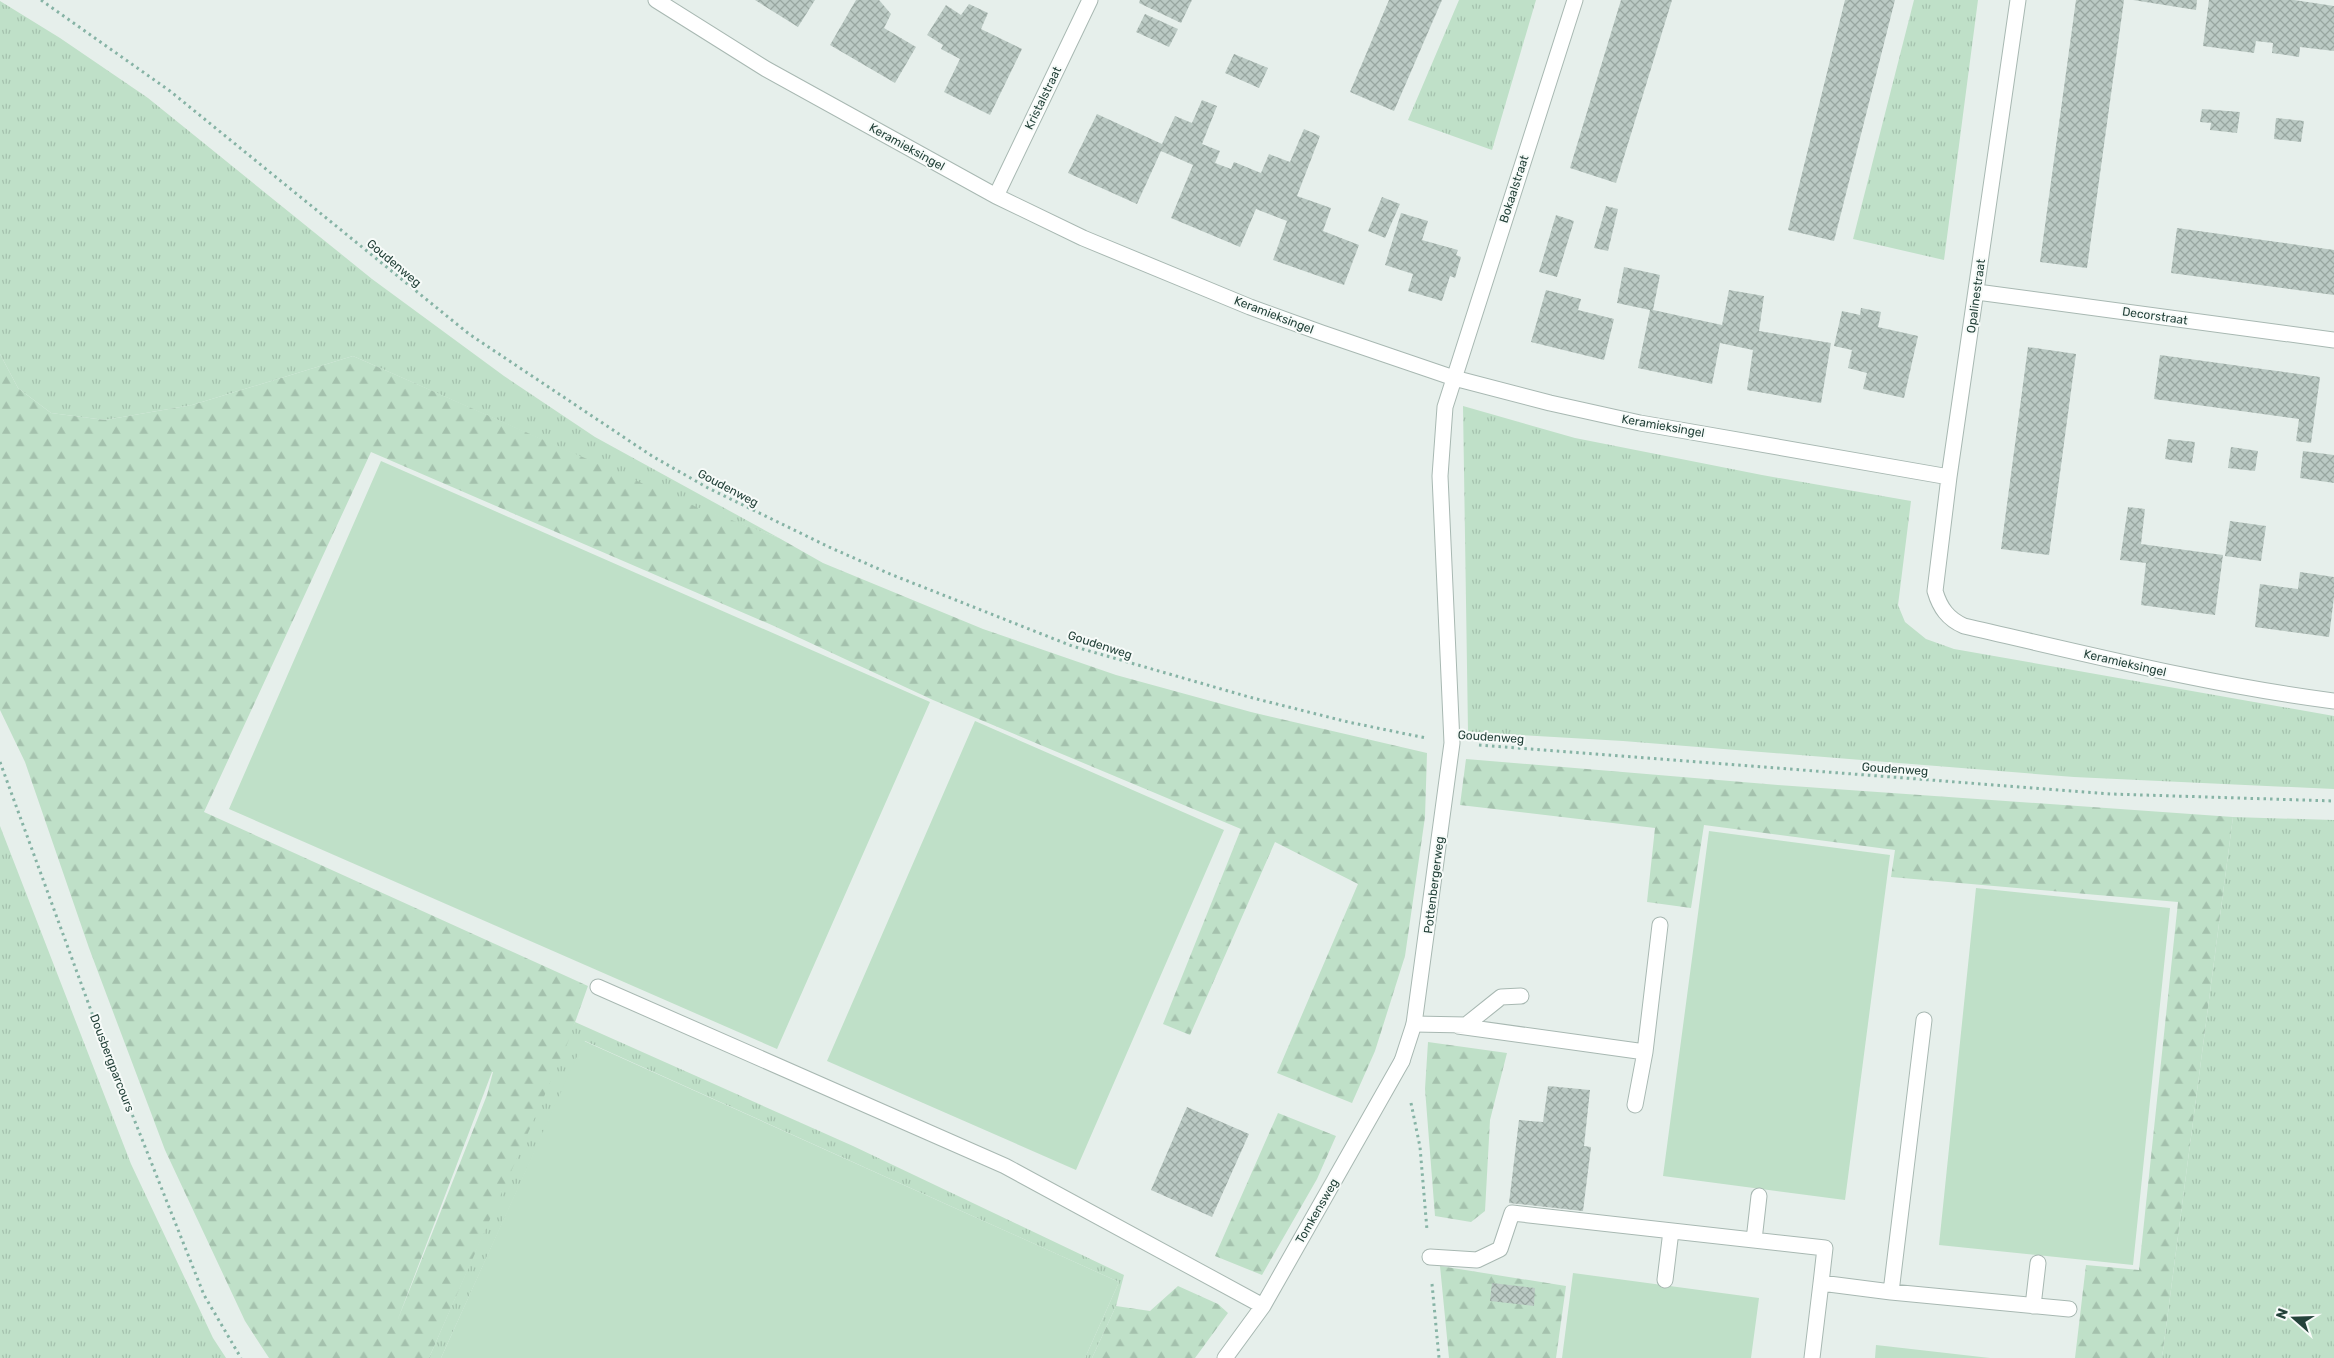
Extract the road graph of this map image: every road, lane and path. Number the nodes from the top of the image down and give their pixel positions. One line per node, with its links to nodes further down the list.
1 (41, 0): 13 (path, Goudenweg)
2 (656, 0): 6 (street, Keramieksingel)
3 (1090, 0): 6 (street, Kristalstraat)
4 (1575, 0): 9 (street, Bokaalstraat)
5 (2018, 0): 7 (street, Opalinestraat)
6 (996, 196): 9 (street, Keramieksingel)
7 (1977, 292): 8 (street, Decorstraat); 10 (street, Opalinestraat)
8 (2334, 340)
9 (1454, 378): 10 (street, Keramieksingel); 13 (street, Pottenbergerweg)
10 (1949, 477): 11 (street, Opalinestraat)
11 (1935, 592): 12 (street, Keramieksingel)
12 (2334, 701)
13 (1452, 743): 15 (path, Goudenweg); 20 (street, Pottenbergerweg)
14 (0, 762): 36 (path, Dousbergparcours)
15 (2334, 800)
16 (1660, 925): 22 (street)
17 (598, 987): 33 (street)
18 (1521, 996): 21 (street)
19 (1924, 1020): 32 (street)
20 (1414, 1024): 21 (street); 23 (street, Pottenbergerweg)
21 (1458, 1026): 22 (street)
22 (1645, 1052): 24 (street)
23 (1402, 1061): 28 (path); 33 (street, Tomkensweg)
24 (1635, 1105)
25 (1759, 1196): 27 (street)
26 (1671, 1230): 27 (street); 28 (street); 30 (street)
27 (1754, 1240): 31 (street)
28 (1430, 1257): 38 (path)
29 (2038, 1263): 34 (street)
30 (1665, 1280)
31 (1821, 1283): 32 (street); 39 (street)
32 (1891, 1292): 34 (street)
33 (1263, 1306): 37 (street, Tomkensweg)
34 (2033, 1306): 35 (street)
35 (2070, 1309)
36 (241, 1358)
37 (1225, 1358)
38 (1439, 1358)
39 (1812, 1358)

